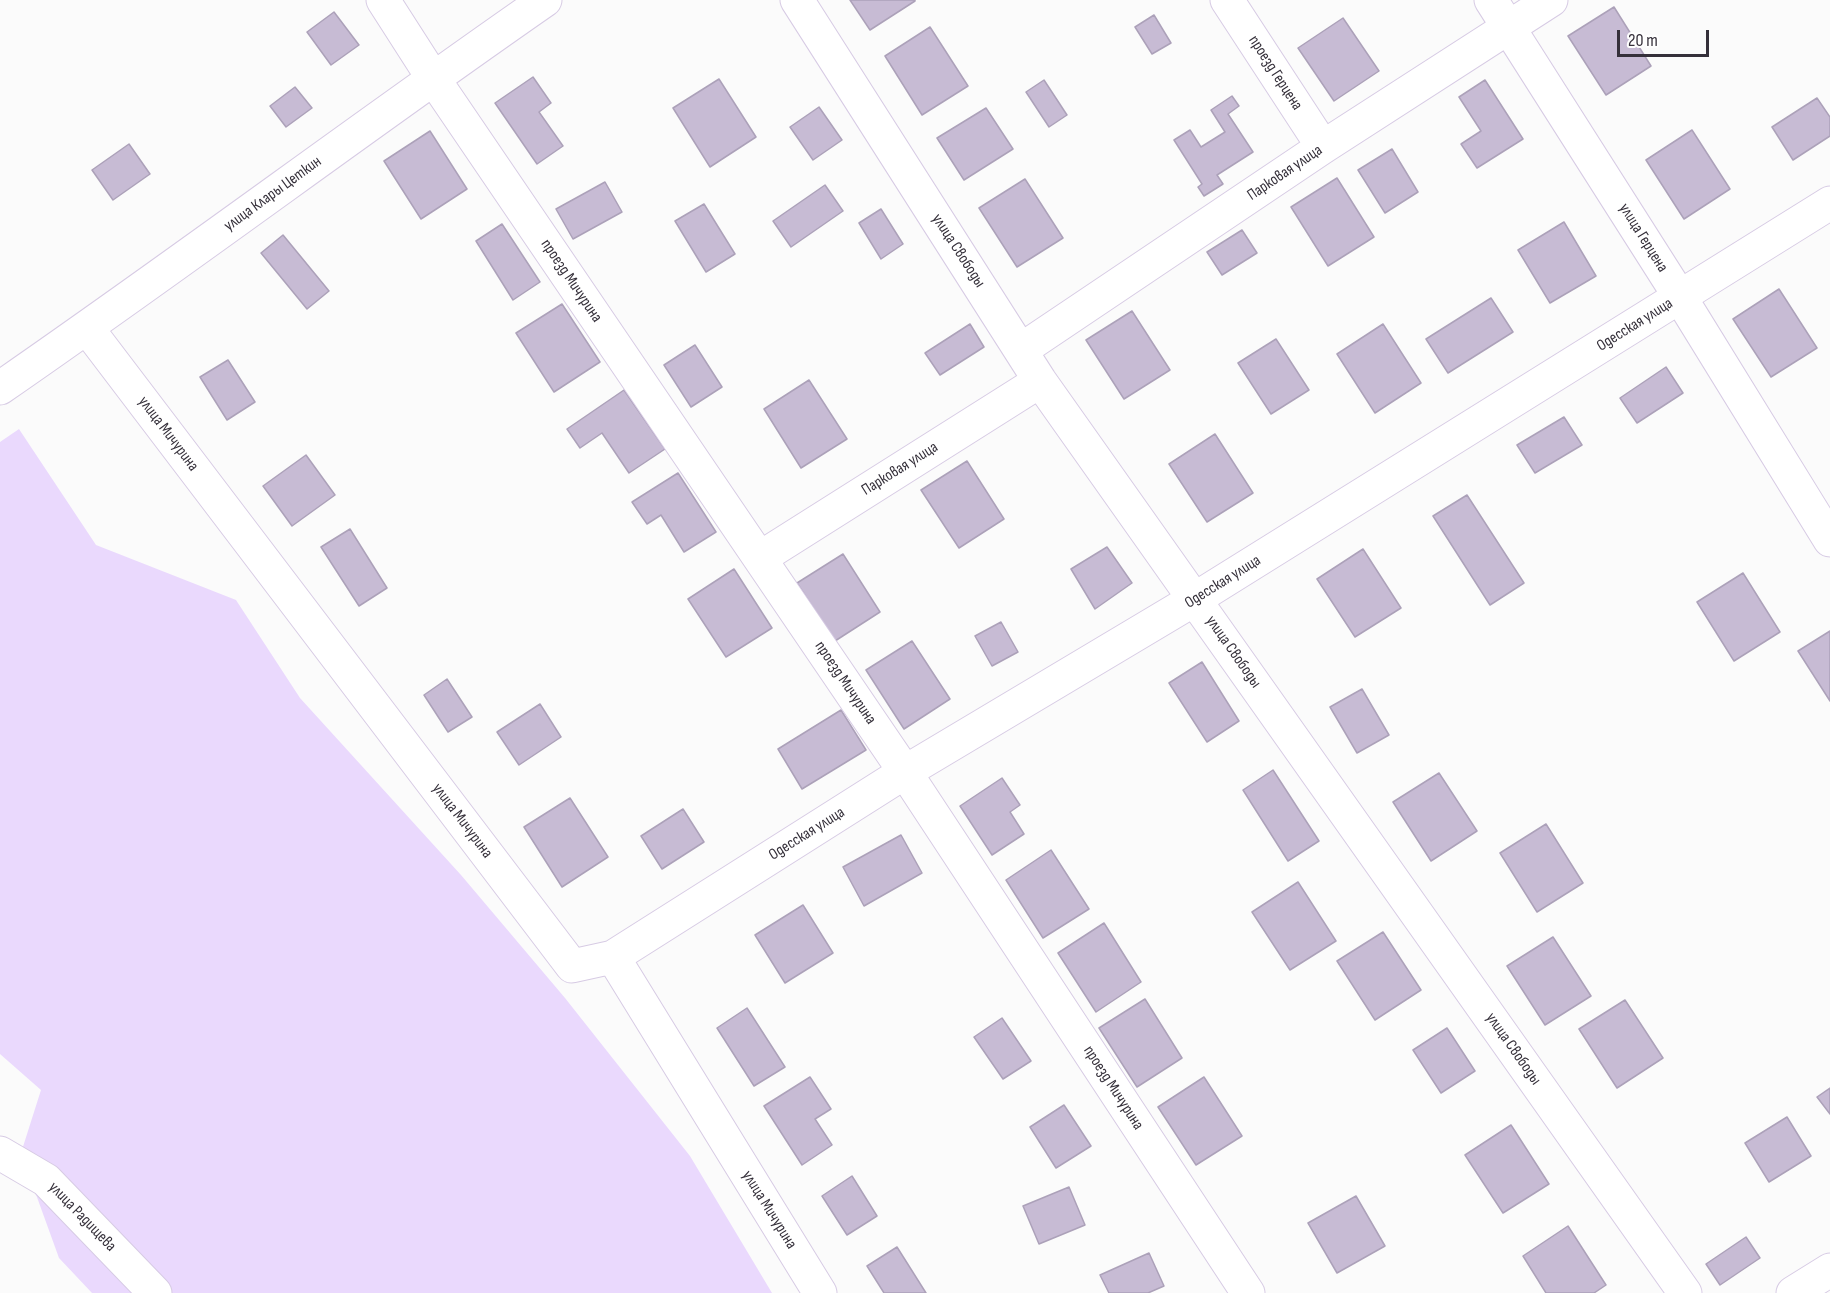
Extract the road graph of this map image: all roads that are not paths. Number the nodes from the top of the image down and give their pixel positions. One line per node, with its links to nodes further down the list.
1 (382, 0): 8 (street, проезд Мичурина)
2 (545, 0): 8 (street, улица Клары Цеткин)
3 (797, 0): 13 (street, улица Свободы)
4 (1227, 0): 9 (street, проезд Герцена)
5 (1491, 0): 7 (street, улица Герцена)
6 (1551, 0): 7 (street, Парковая улица)
7 (1509, 27): 9 (street, Парковая улица); 11 (street, улица Герцена)
8 (433, 78): 12 (street, улица Клары Цеткин); 17 (street, проезд Мичурина)
9 (1323, 147): 13 (street, Парковая улица)
10 (1830, 203): 11 (street, Одесская улица)
11 (1680, 297): 16 (street, улица Герцена); 18 (street, Одесская улица)
12 (87, 328): 15 (street, улица Клары Цеткин); 20 (street, улица Мичурина)
13 (1021, 350): 14 (street, улица Свободы)
14 (1040, 381): 17 (street, Парковая улица); 18 (street, улица Свободы)
15 (0, 388)
16 (1830, 540)
17 (760, 558): 19 (street, проезд Мичурина)
18 (1195, 599): 19 (street, Одесская улица); 26 (street, улица Свободы)
19 (905, 772): 20 (street, Одесская улица); 25 (street, проезд Мичурина)
20 (614, 957): 24 (street, улица Мичурина)
21 (0, 1153): 23 (street, улица Радищева)
22 (1830, 1270): 27 (street)
23 (155, 1293)
24 (820, 1293)
25 (1248, 1293)
26 (1684, 1293)
27 (1793, 1293)

